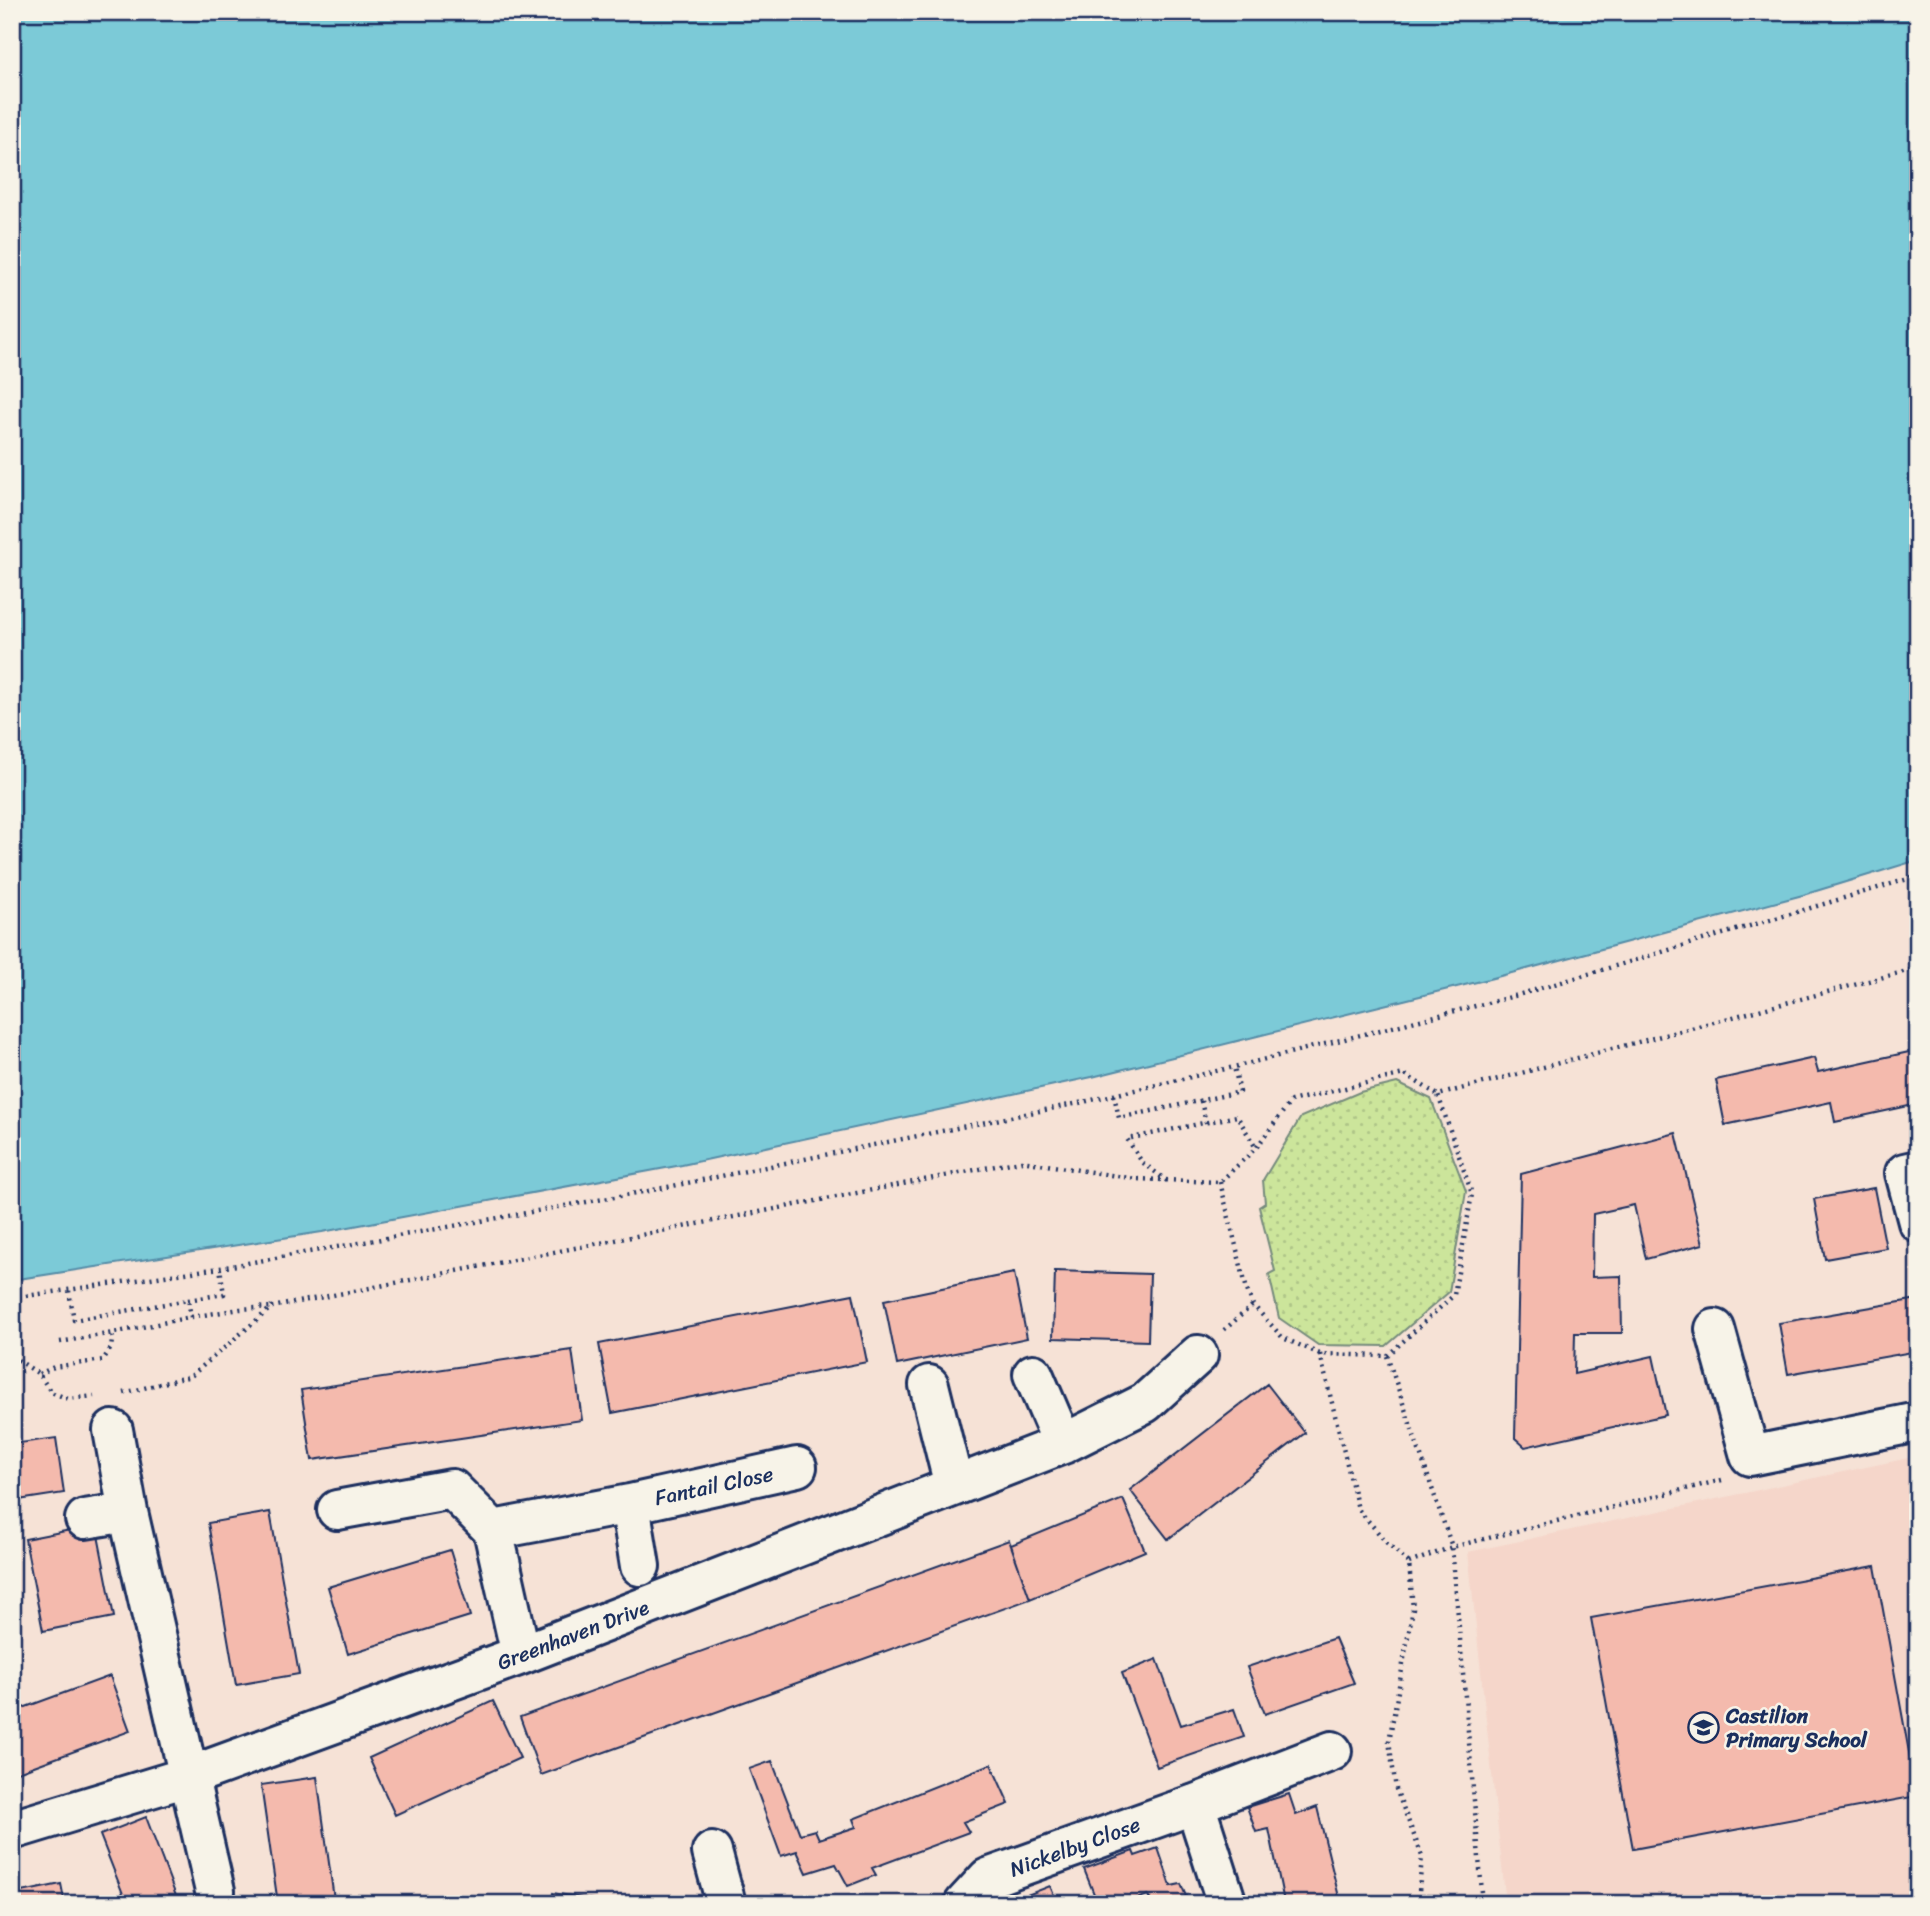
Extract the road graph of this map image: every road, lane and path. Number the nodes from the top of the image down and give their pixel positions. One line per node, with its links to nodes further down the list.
1 (1918, 876): 3 (path)
2 (1918, 968): 5 (path)
3 (1234, 1067): 4 (path); 6 (path)
4 (1114, 1095): 6 (path); 13 (path)
5 (1438, 1095): 8 (path); 25 (path)
6 (1201, 1101): 7 (path)
7 (1206, 1123): 8 (path); 10 (path)
8 (1256, 1148): 11 (path)
9 (1918, 1170): 12 (street)
10 (1167, 1181): 11 (path); 17 (path)
11 (1220, 1182): 22 (path)
12 (1918, 1222)
13 (220, 1268): 14 (path); 16 (path)
14 (69, 1291): 15 (path); 16 (path)
15 (12, 1298)
16 (188, 1300): 18 (path)
17 (272, 1307): 18 (path); 29 (path)
18 (191, 1317): 20 (path)
19 (1715, 1329): 32 (street)
20 (113, 1332): 21 (path); 26 (path)
21 (60, 1342)
22 (1320, 1354): 25 (path); 41 (path)
23 (1198, 1355): 31 (street, Greenhaven Drive)
24 (12, 1356): 26 (path)
25 (1388, 1356): 40 (path)
26 (39, 1374): 29 (path)
27 (1033, 1374): 31 (street)
28 (929, 1385): 34 (street)
29 (112, 1406): 37 (street)
30 (1918, 1422): 32 (street)
31 (1063, 1444): 34 (street, Greenhaven Drive)
32 (1750, 1457): 40 (path)
33 (797, 1467): 35 (street, Fantail Close)
34 (954, 1486): 43 (street, Greenhaven Drive)
35 (630, 1504): 39 (street, Fantail Close); 42 (street, Fantail Close)
36 (337, 1510): 39 (street)
37 (128, 1512): 38 (street); 45 (street)
38 (85, 1519)
39 (493, 1530): 43 (street)
40 (1452, 1547): 41 (path); 51 (path)
41 (1409, 1563): 54 (path)
42 (640, 1566)
43 (521, 1656): 45 (street, Greenhaven Drive)
44 (1332, 1751): 46 (street, Nickelby Close)
45 (190, 1776): 47 (street, Greenhaven Drive); 49 (street)
46 (1195, 1804): 52 (street, Nickelby Close); 53 (street)
47 (12, 1830)
48 (712, 1852): 50 (street)
49 (215, 1891)
50 (730, 1902)
51 (1483, 1902): 55 (path)
52 (964, 1904)
53 (1227, 1904)
54 (1418, 1904)
55 (1455, 1904)

